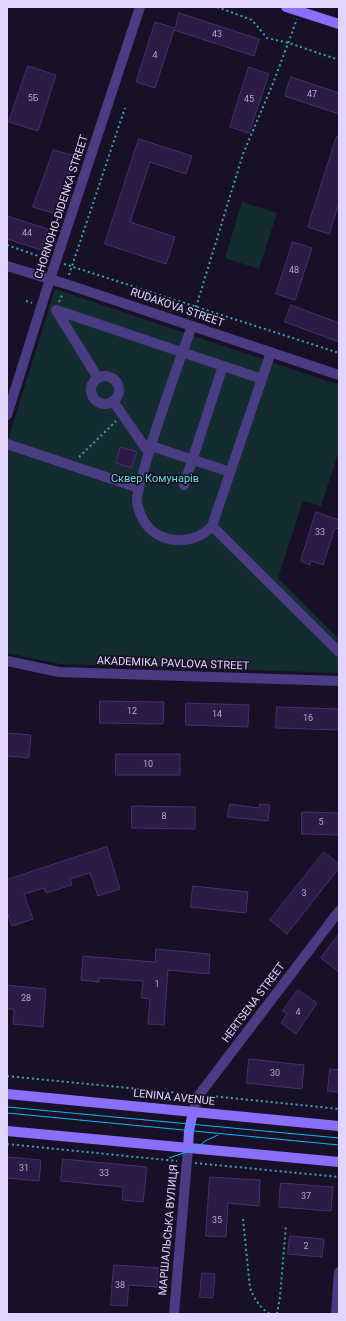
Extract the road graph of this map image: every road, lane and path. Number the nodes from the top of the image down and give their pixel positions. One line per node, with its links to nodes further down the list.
1 (140, 7): 10 (street, CHORNOHO-DIDENKA STREET)
2 (217, 7): 6 (path)
3 (286, 7): 4 (main road)
4 (300, 12): 5 (main road); 6 (path)
5 (339, 24)
6 (288, 43): 7 (path); 15 (path)
7 (339, 60)
8 (125, 108): 12 (path)
9 (7, 245): 10 (path)
10 (56, 262): 12 (path); 13 (street, CHORNOHO-DIDENKA STREET)
11 (7, 266): 13 (street, RUDAKOVA STREET)
12 (71, 266): 14 (path); 15 (path)
13 (50, 279): 14 (street, RUDAKOVA STREET); 26 (street, CHORNOHO-DIDENKA STREET)
14 (66, 284): 16 (path); 17 (street, RUDAKOVA STREET)
15 (196, 308): 20 (path)
16 (56, 310): 18 (street); 23 (street)
17 (192, 326): 18 (street); 19 (street, RUDAKOVA STREET)
18 (183, 352): 21 (street); 29 (street)
19 (271, 352): 22 (street, RUDAKOVA STREET); 24 (street)
20 (339, 353)
21 (223, 366): 24 (street); 30 (street)
22 (339, 375)
23 (98, 378): 25 (street); 25 (street)
24 (262, 379): 32 (street)
25 (113, 401): 27 (street)
26 (7, 415)
27 (122, 415): 29 (street); 31 (path)
28 (7, 444): 31 (street)
29 (150, 450): 30 (street); 34 (street)
30 (192, 459): 32 (street); 33 (street)
31 (71, 465): 34 (street)
32 (230, 472): 35 (street)
33 (184, 485)
34 (139, 488): 35 (street)
35 (212, 526): 36 (street)
36 (339, 652)
37 (7, 661): 38 (street, AKADEMIKA PAVLOVA STREET)
38 (339, 681)
39 (339, 911): 42 (street, HERTSENA STREET)
40 (7, 1076): 42 (path)
41 (7, 1094): 44 (main road, LENINA AVENUE)
42 (199, 1095): 43 (path); 44 (street, HERTSENA STREET)
43 (339, 1109)
44 (193, 1112): 45 (main road, LENINA AVENUE); 48 (main road)
45 (339, 1126)
46 (7, 1130): 48 (main road)
47 (7, 1144): 49 (path)
48 (188, 1148): 49 (street, МАРШАЛЬСЬКА ВУЛИЦЯ); 50 (main road)
49 (186, 1162): 51 (path); 55 (street, МАРШАЛЬСЬКА ВУЛИЦЯ)
50 (339, 1162)
51 (339, 1177)
52 (243, 1219): 56 (path)
53 (286, 1225): 57 (path)
54 (339, 1272): 58 (street)
55 (174, 1314)
56 (270, 1314)
57 (277, 1314)
58 (336, 1314)

